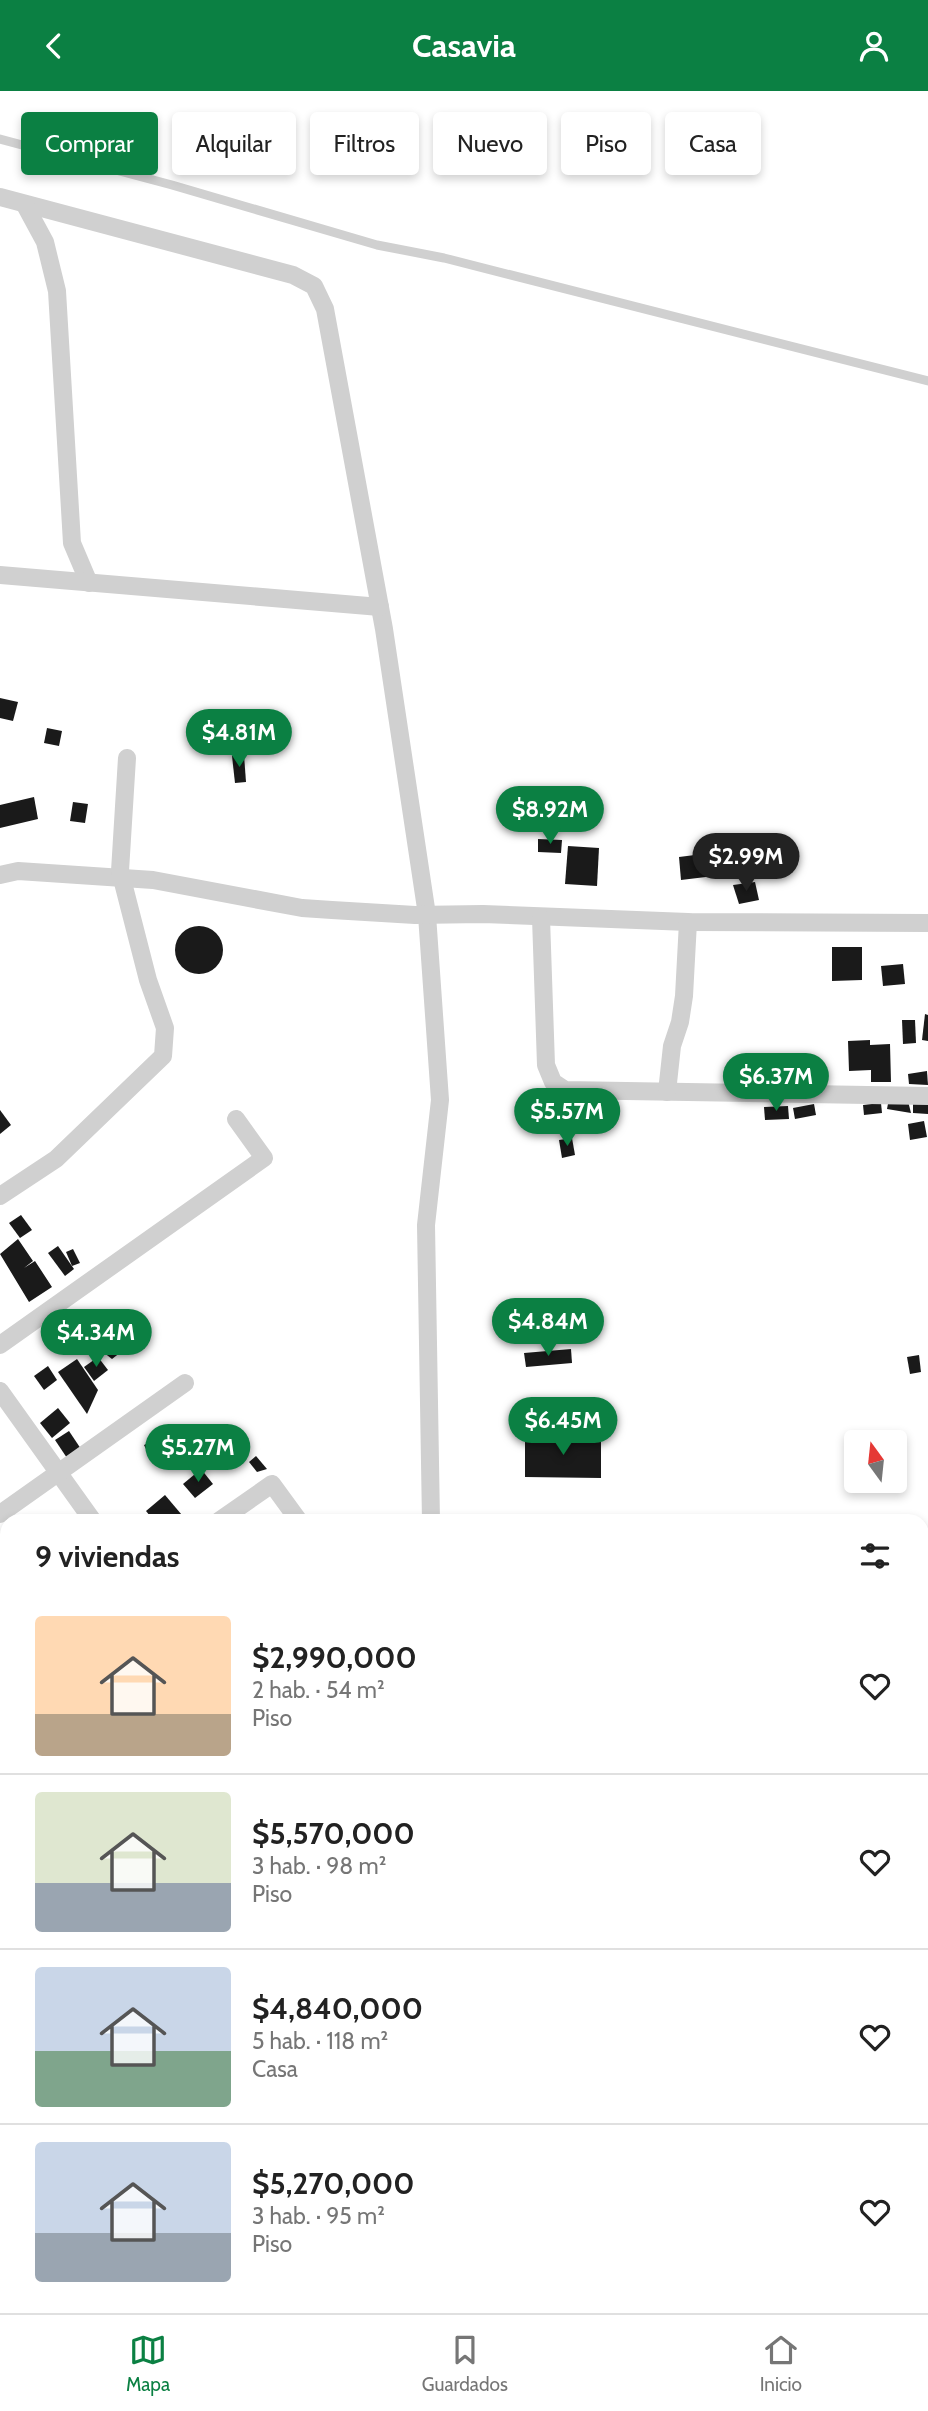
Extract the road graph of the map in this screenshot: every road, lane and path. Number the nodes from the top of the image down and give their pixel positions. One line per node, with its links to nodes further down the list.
1 (0, 139): 4 (lane)
2 (0, 197): 3 (street)
3 (25, 205): 6 (street); 7 (street)
4 (928, 381)
5 (0, 575): 6 (street)
6 (89, 583): 7 (street)
7 (380, 607): 13 (street)
8 (127, 758): 12 (street)
9 (0, 865): 10 (street)
10 (18, 871): 11 (street); 12 (street)
11 (0, 876)
12 (122, 877): 13 (street); 20 (street)
13 (427, 915): 14 (street); 29 (street)
14 (541, 918): 15 (street); 17 (street)
15 (688, 922): 16 (street); 17 (street)
16 (928, 923)
17 (667, 1092): 18 (street)
18 (928, 1096)
19 (236, 1119): 21 (street)
20 (0, 1196)
21 (0, 1345)
22 (185, 1383): 24 (street)
23 (0, 1391): 24 (street)
24 (59, 1472): 25 (street); 26 (street)
25 (0, 1514)
26 (88, 1514)
27 (229, 1514): 28 (street)
28 (294, 1514)
29 (431, 1514)

